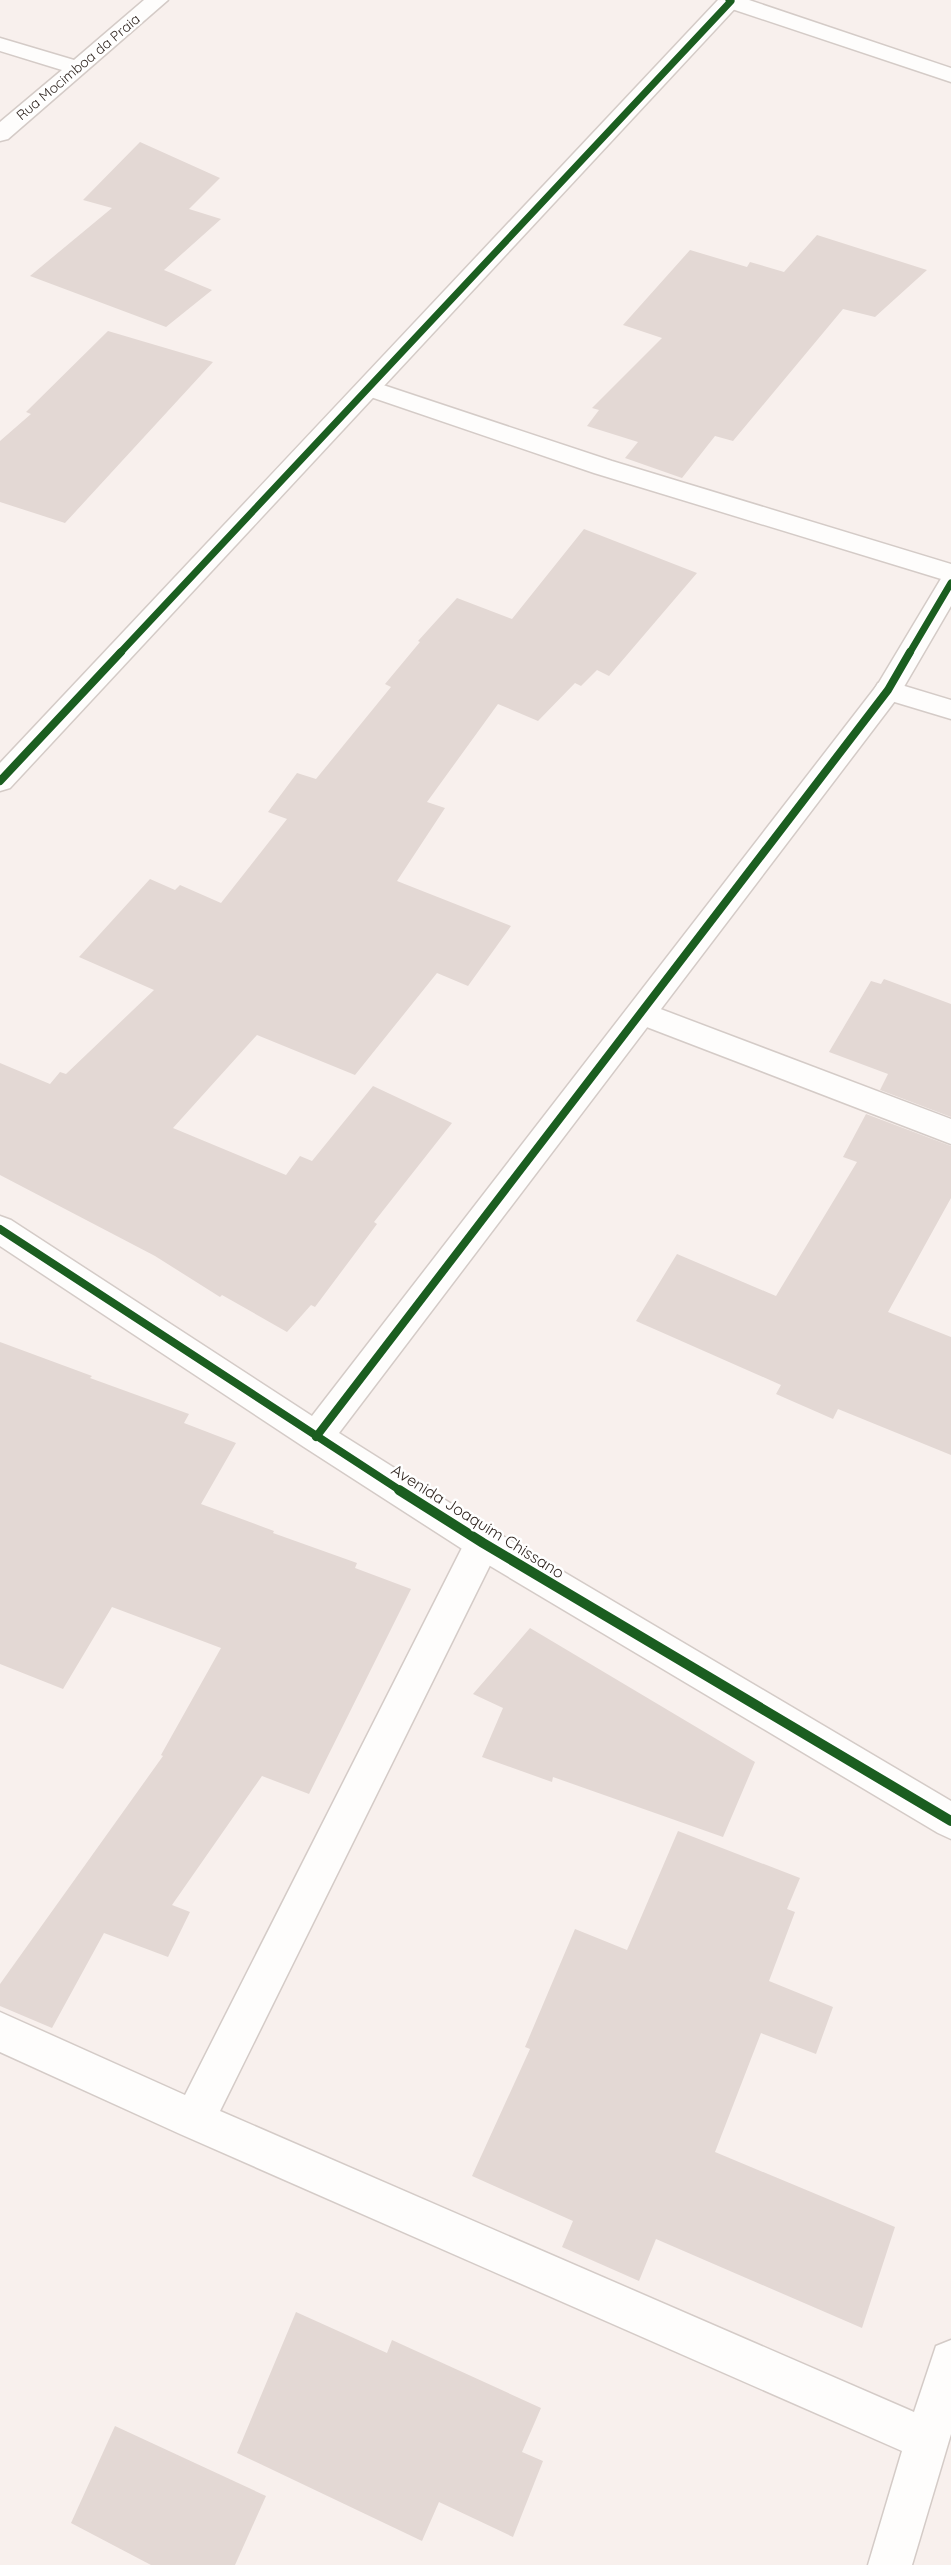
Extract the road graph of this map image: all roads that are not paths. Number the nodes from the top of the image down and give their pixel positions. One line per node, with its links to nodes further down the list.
1 (157, 0): 4 (street, Rua Mocimboa da Praia)
2 (730, 1): 5 (street); 7 (street)
3 (0, 44): 4 (street)
4 (78, 68): 6 (street, Rua Mocimboa da Praia)
5 (951, 75)
6 (0, 134)
7 (368, 388): 8 (street); 12 (street)
8 (951, 573)
9 (951, 583): 10 (street)
10 (888, 690): 11 (street); 13 (street)
11 (951, 710)
12 (0, 781)
13 (642, 1013): 14 (street); 16 (street)
14 (951, 1132)
15 (0, 1229): 16 (street, Avenida Joaquim Chissano)
16 (316, 1437): 17 (street, Avenida Joaquim Chissano)
17 (483, 1543): 18 (street, Avenida Joaquim Chissano); 20 (street)
18 (951, 1821)
19 (0, 2032): 20 (street)
20 (194, 2120): 22 (street)
21 (951, 2361): 22 (street)
22 (927, 2440): 23 (street)
23 (891, 2565)

